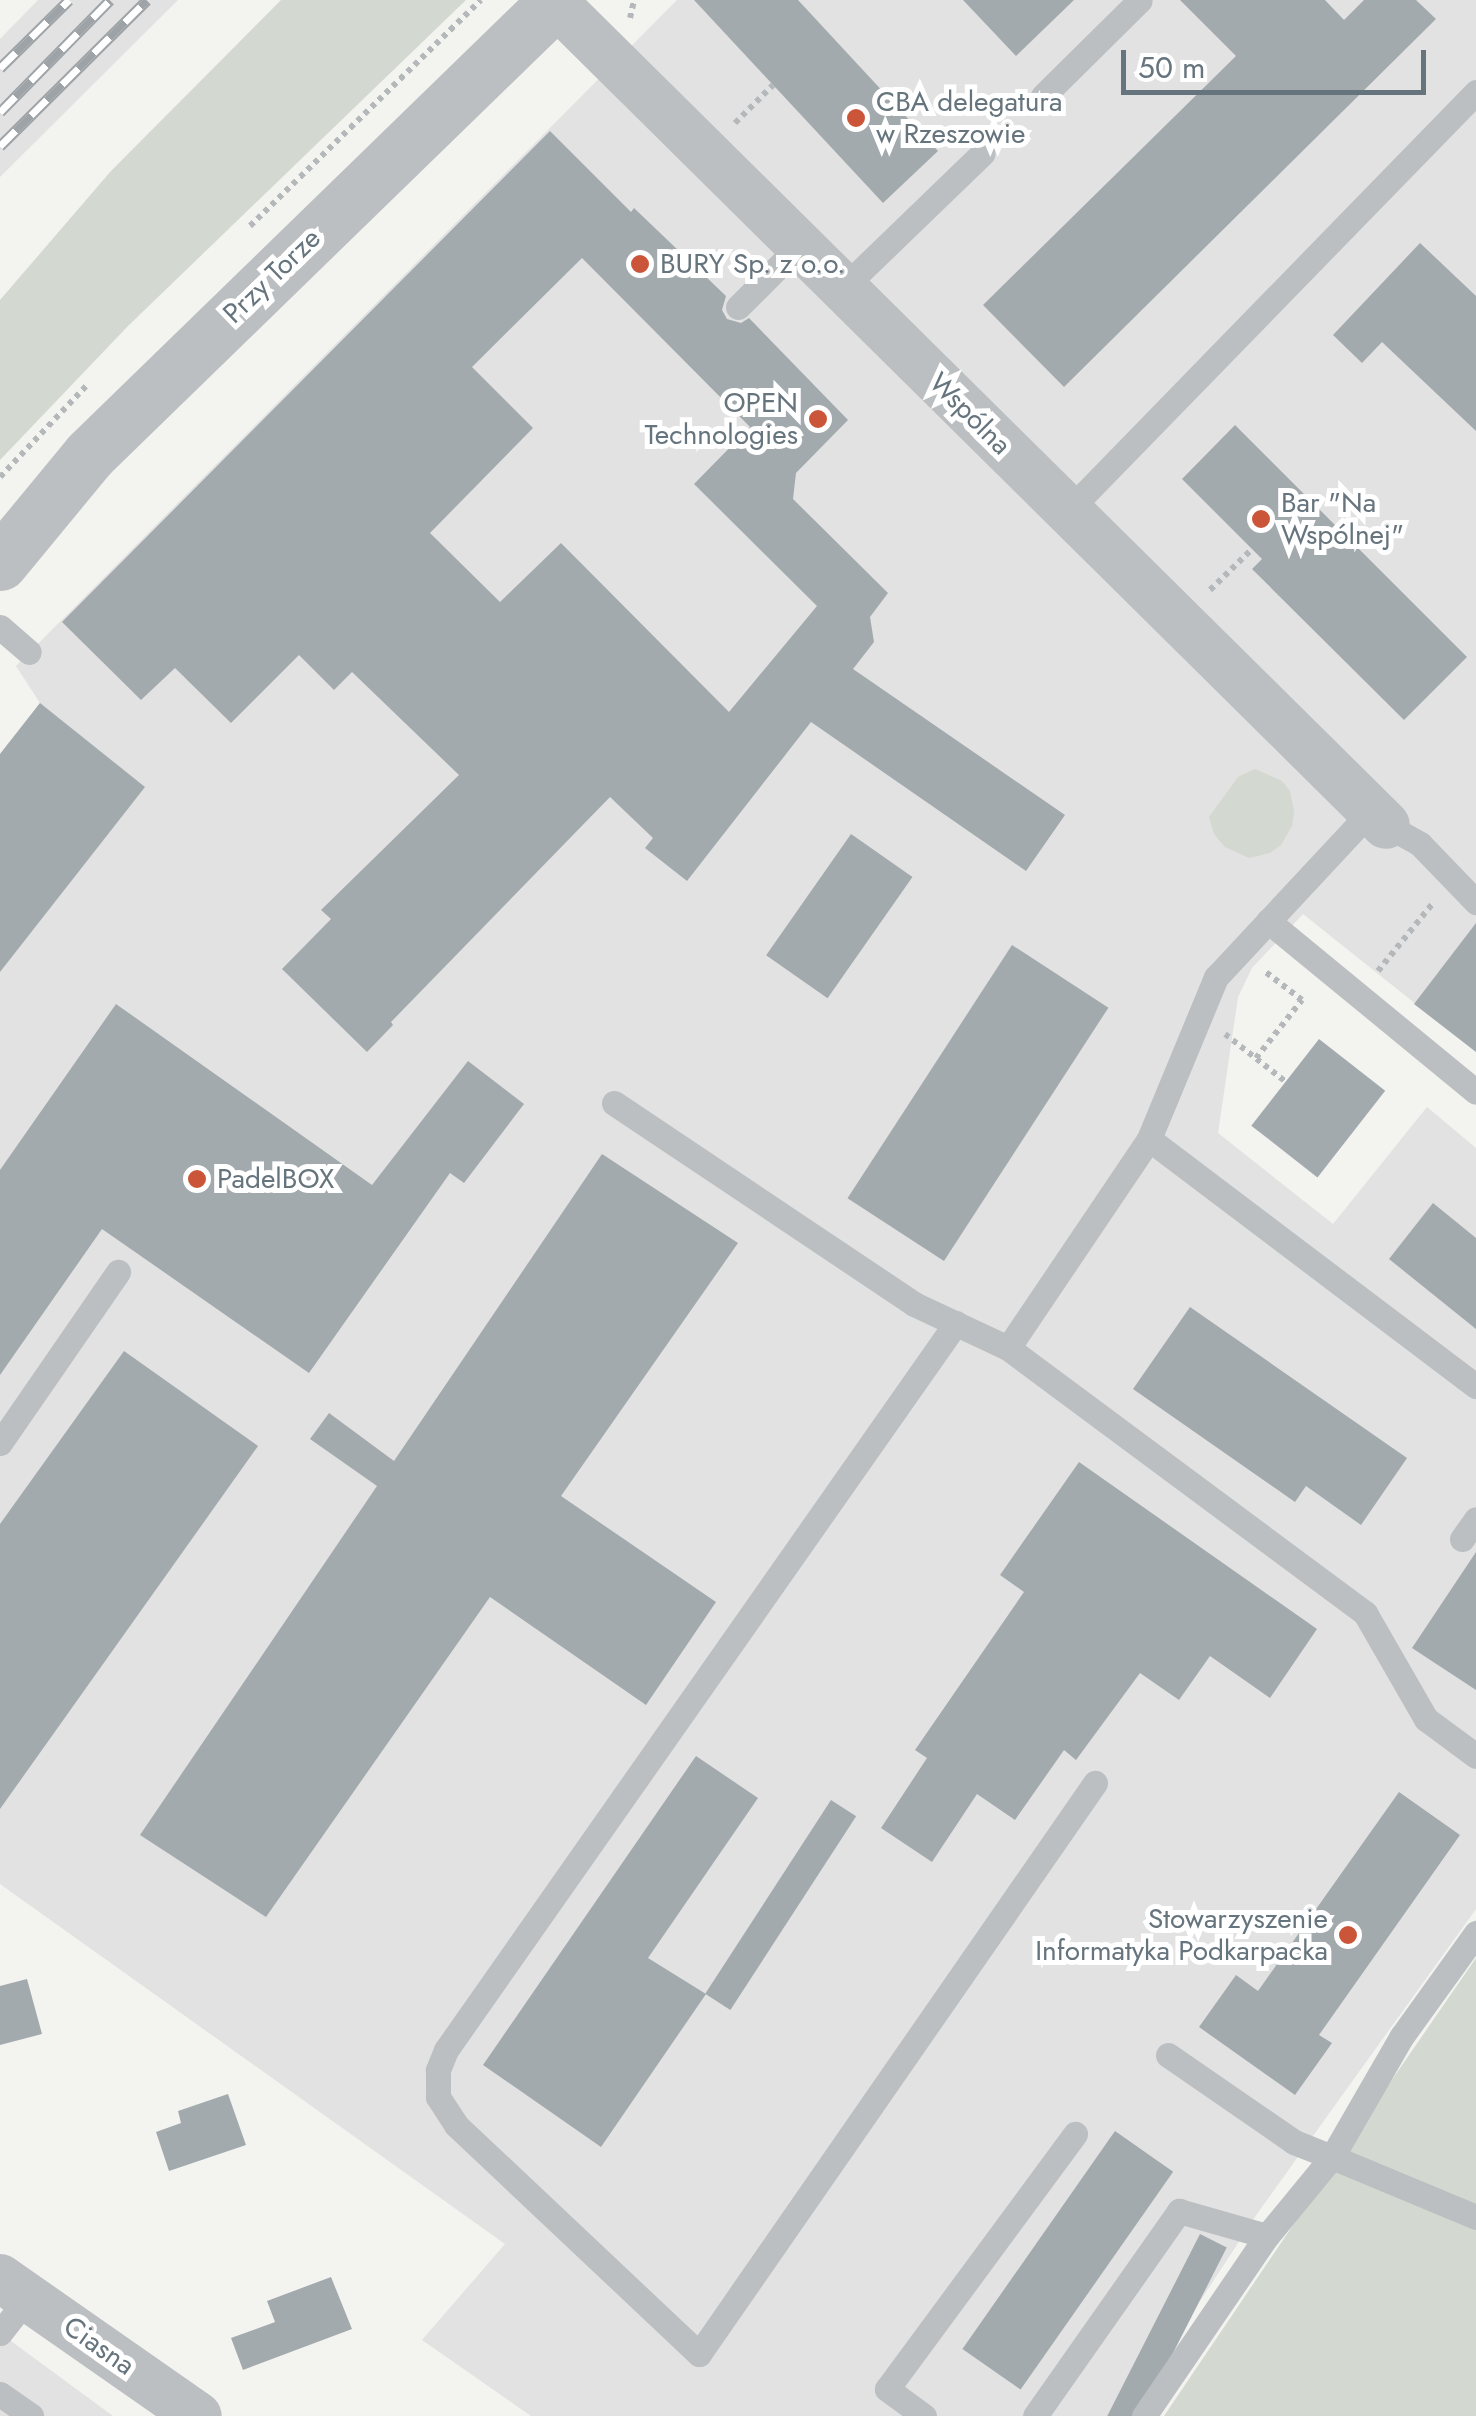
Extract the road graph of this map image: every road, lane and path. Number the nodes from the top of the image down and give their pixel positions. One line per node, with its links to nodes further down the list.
1 (1140, 0): 4 (lane)
2 (556, 1): 8 (street, Wspólna); 13 (street, Przy Torze)
3 (773, 85): 6 (path)
4 (1044, 96)
5 (1471, 108): 11 (lane)
6 (726, 131)
7 (982, 152): 9 (lane)
8 (800, 245): 9 (street, Wspólna); 10 (lane)
9 (843, 288): 11 (street, Wspólna)
10 (738, 307)
11 (1068, 510): 17 (street, Wspólna)
12 (1252, 548): 14 (path)
13 (0, 563)
14 (1202, 598)
15 (0, 627): 16 (lane)
16 (29, 652)
17 (1379, 818): 18 (lane); 19 (lane)
18 (1476, 902)
19 (1268, 921): 20 (lane); 24 (lane)
20 (1239, 951): 22 (path); 26 (lane)
21 (1246, 1051): 22 (path)
22 (1256, 1058): 23 (path)
23 (1286, 1082)
24 (1476, 1092)
25 (614, 1102): 28 (lane)
26 (1150, 1138): 29 (lane); 30 (lane)
27 (118, 1272): 31 (lane)
28 (956, 1323): 29 (lane); 33 (lane)
29 (1008, 1348): 32 (lane)
30 (1476, 1386)
31 (0, 1443)
32 (1476, 1756)
33 (1096, 1783)
34 (1476, 1933): 37 (lane)
35 (1168, 2055): 37 (lane)
36 (1075, 2134): 44 (lane)
37 (1332, 2158): 38 (lane); 39 (lane)
38 (1476, 2217)
39 (1267, 2236): 45 (lane); 46 (lane)
40 (10, 2303): 43 (street, Ciasna)
41 (0, 2394): 42 (lane)
42 (31, 2416)
43 (198, 2416)
44 (924, 2416)
45 (1034, 2416)
46 (1144, 2416)

